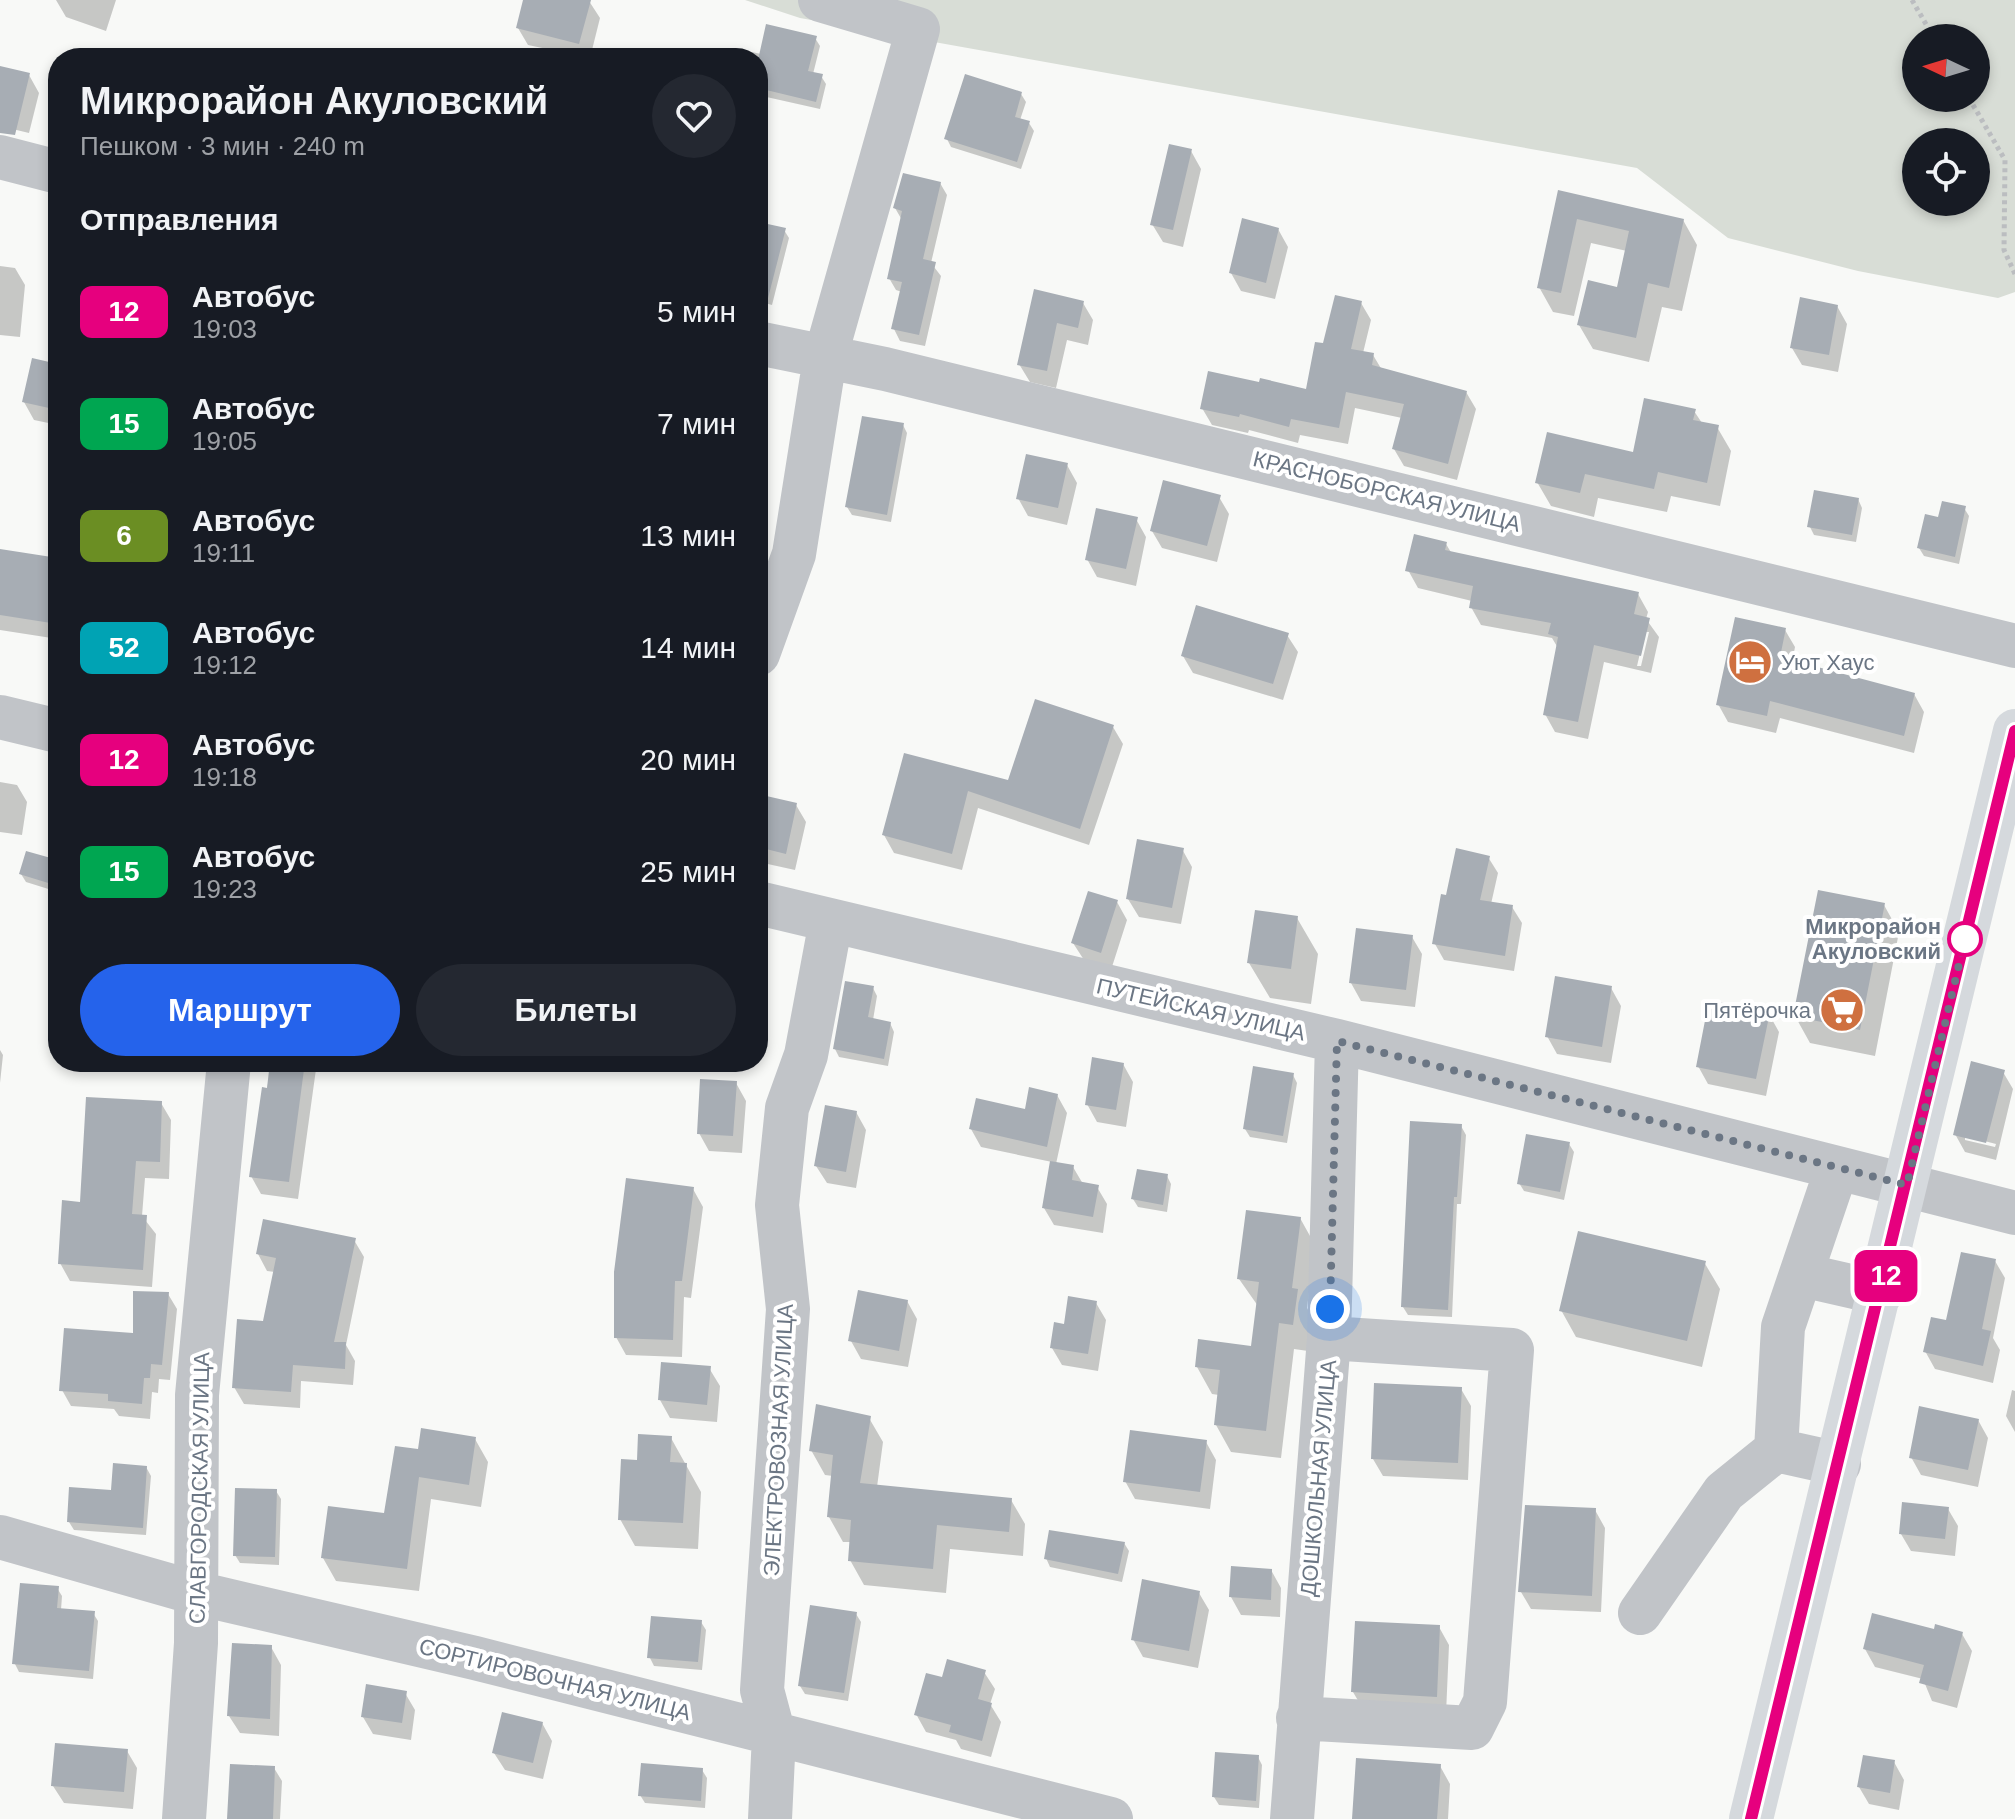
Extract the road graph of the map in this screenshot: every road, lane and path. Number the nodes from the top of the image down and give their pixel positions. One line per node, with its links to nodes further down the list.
1 (820, 0): 9 (street)
2 (1912, 0): 3 (path)
3 (1926, 24)
4 (1977, 112): 7 (path)
5 (0, 157): 6 (street)
6 (48, 169)
7 (2015, 274)
8 (768, 345): 9 (street, КРАСНОБОРСКАЯ УЛИЦА)
9 (825, 358): 10 (street); 11 (street, КРАСНОБОРСКАЯ УЛИЦА)
10 (768, 626)
11 (2015, 646)
12 (0, 717): 13 (street)
13 (48, 729)
14 (2015, 731): 20 (main road)
15 (768, 905): 16 (street, ПУТЕЙСКАЯ УЛИЦА)
16 (831, 921): 17 (street, ПУТЕЙСКАЯ УЛИЦА); 31 (street, ЭЛЕКТРОВОЗНАЯ УЛИЦА)
17 (1337, 1041): 19 (street, ПУТЕЙСКАЯ УЛИЦА); 24 (street, ДОШКОЛЬНАЯ УЛИЦА)
18 (228, 1072): 28 (street, СЛАВГОРОДСКАЯ УЛИЦА)
19 (1837, 1168): 20 (street, ПУТЕЙСКАЯ УЛИЦА); 22 (street)
20 (1907, 1185): 21 (street, ПУТЕЙСКАЯ УЛИЦА); 23 (main road)
21 (2015, 1213)
22 (1802, 1275): 23 (street); 25 (street)
23 (1881, 1293): 26 (main road)
24 (1329, 1338): 30 (street, ДОШКОЛЬНАЯ УЛИЦА); 30 (street)
25 (1776, 1450): 26 (street); 29 (street)
26 (1839, 1464): 36 (main road)
27 (0, 1537): 28 (street, СОРТИРОВОЧНАЯ УЛИЦА)
28 (196, 1593): 31 (street, СОРТИРОВОЧНАЯ УЛИЦА); 32 (street, СЛАВГОРОДСКАЯ УЛИЦА)
29 (1640, 1613)
30 (1298, 1718): 35 (street, ДОШКОЛЬНАЯ УЛИЦА)
31 (774, 1735): 33 (street, ЭЛЕКТРОВОЗНАЯ УЛИЦА); 34 (street, СОРТИРОВОЧНАЯ УЛИЦА)
32 (184, 1819)
33 (770, 1819)
34 (1111, 1819)
35 (1292, 1819)
36 (1751, 1819)

